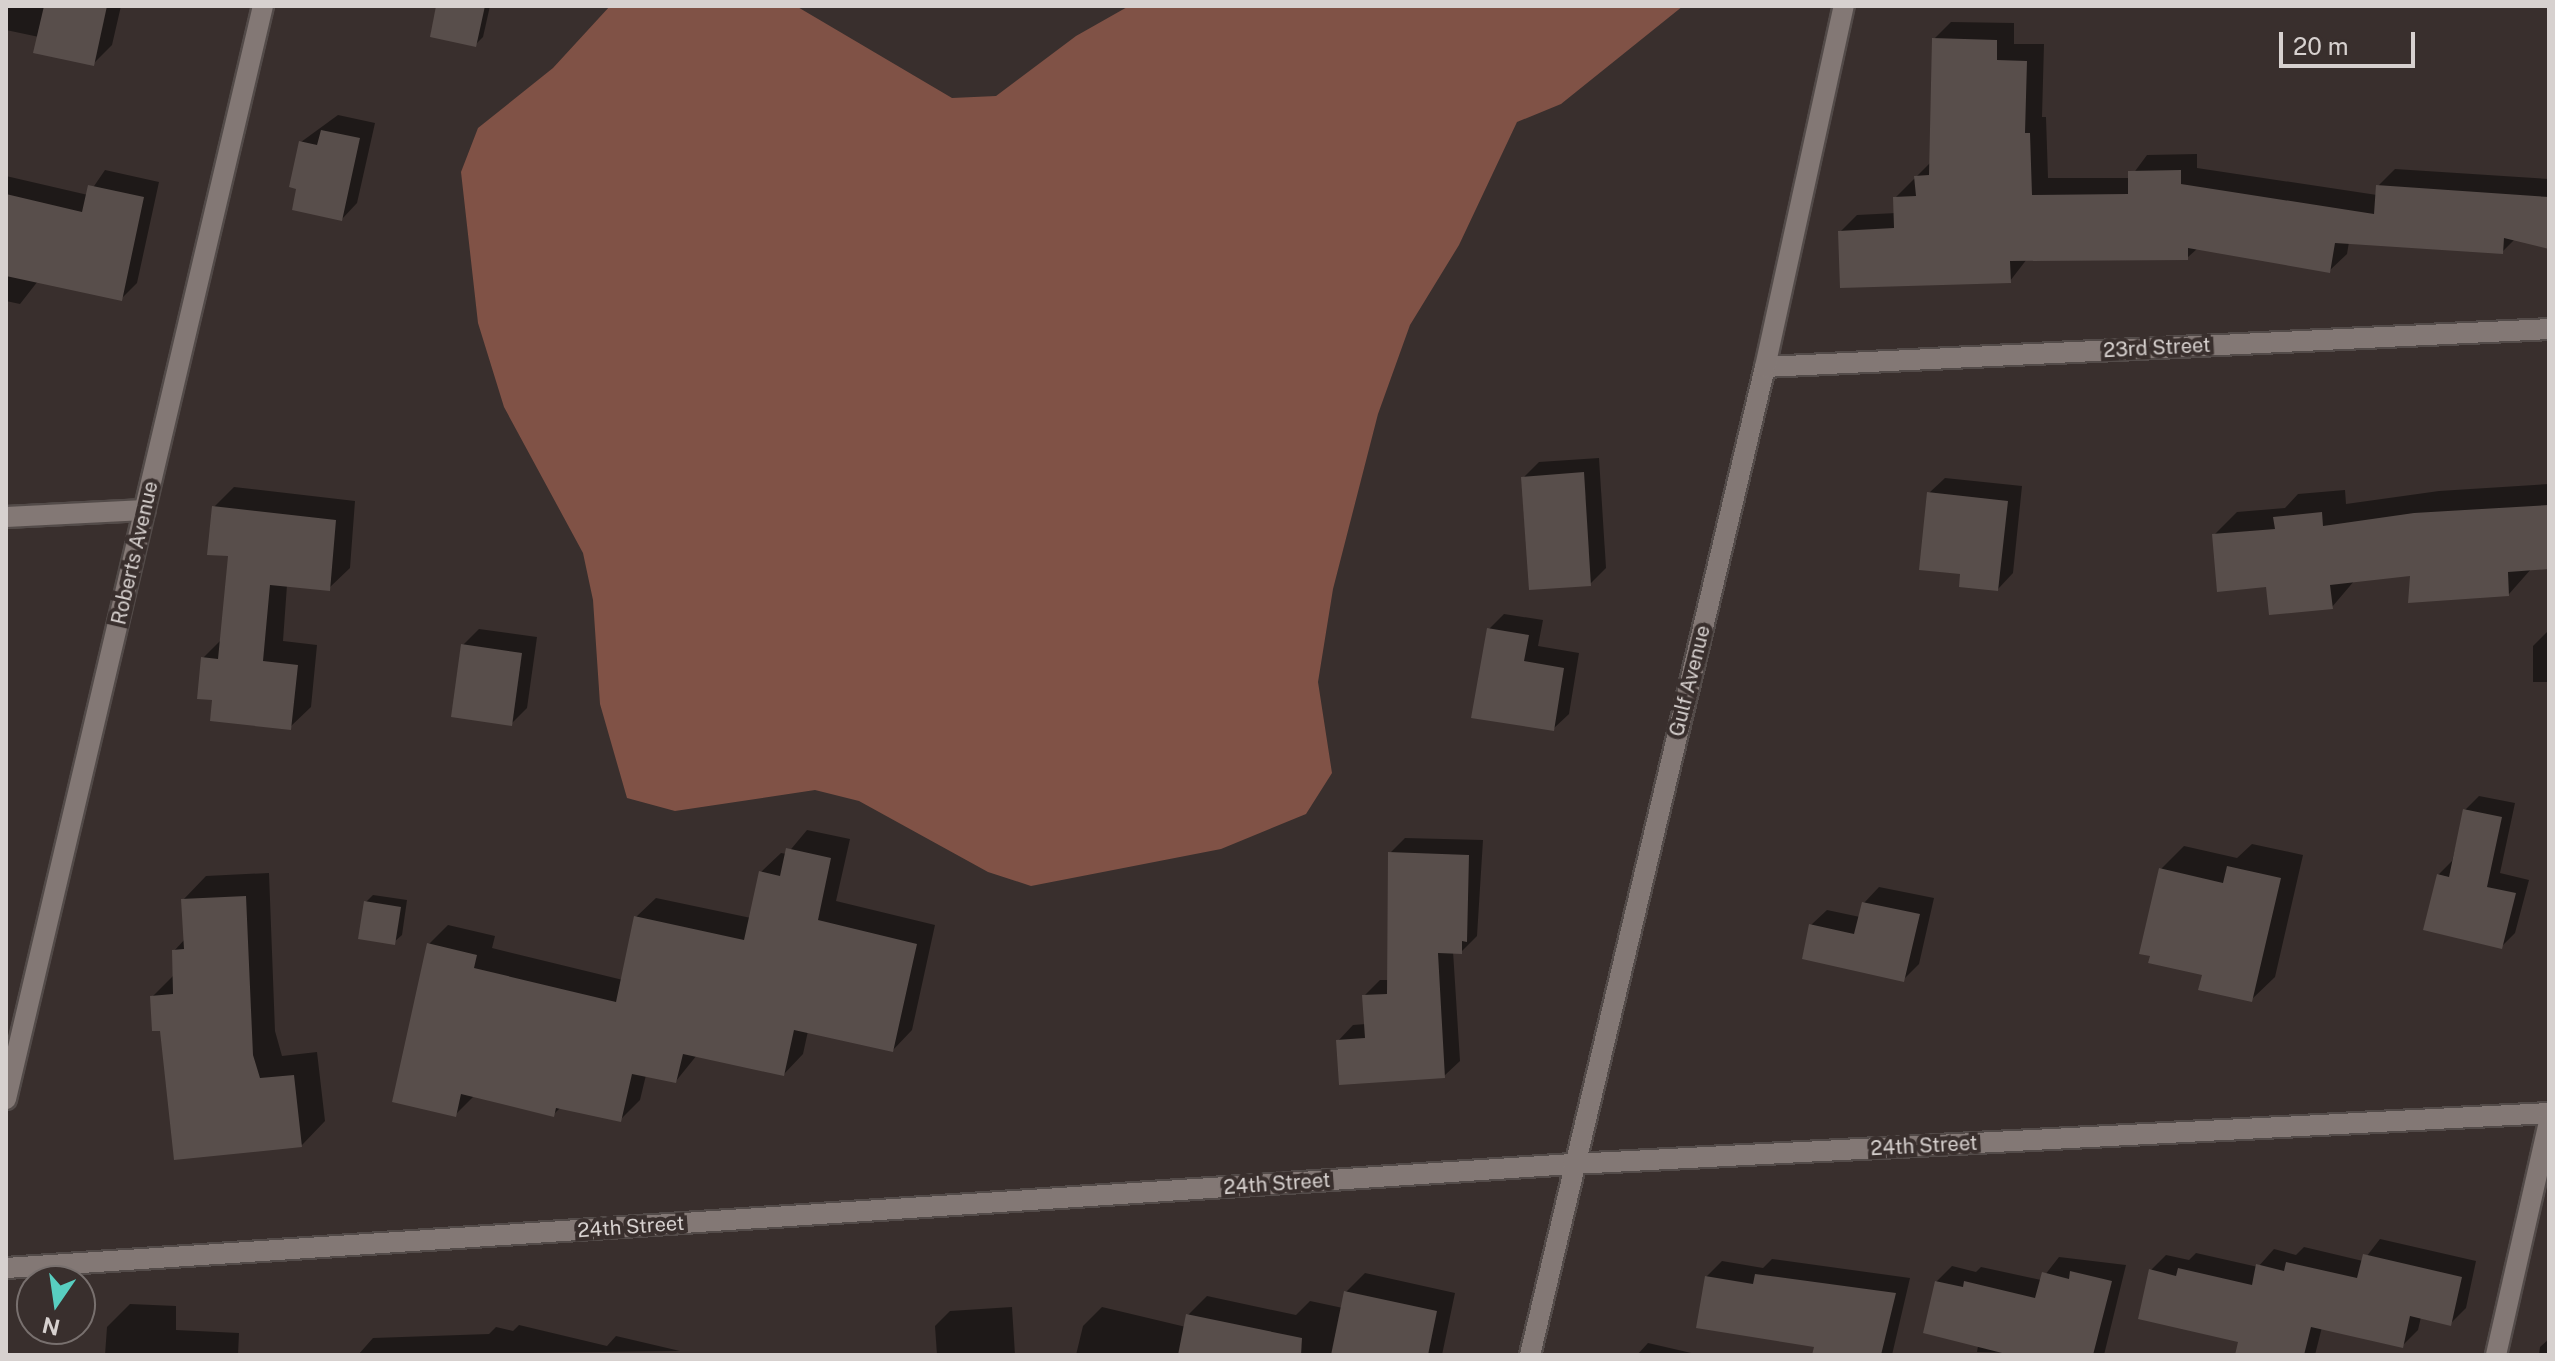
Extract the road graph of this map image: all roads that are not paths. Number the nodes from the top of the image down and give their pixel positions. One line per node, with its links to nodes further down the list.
1 (263, 6): 5 (street, Roberts Avenue)
2 (1844, 6): 4 (street, Gulf Avenue)
3 (2549, 329): 4 (street, 23rd Street)
4 (1765, 367): 10 (street, Gulf Avenue)
5 (145, 510): 6 (street); 7 (street, Roberts Avenue)
6 (6, 517)
7 (6, 1099)
8 (2549, 1113): 10 (street, 24th Street)
9 (2549, 1122): 13 (street)
10 (1573, 1164): 11 (street, 24th Street); 12 (street, Gulf Avenue)
11 (6, 1268)
12 (1530, 1355)
13 (2496, 1355)

